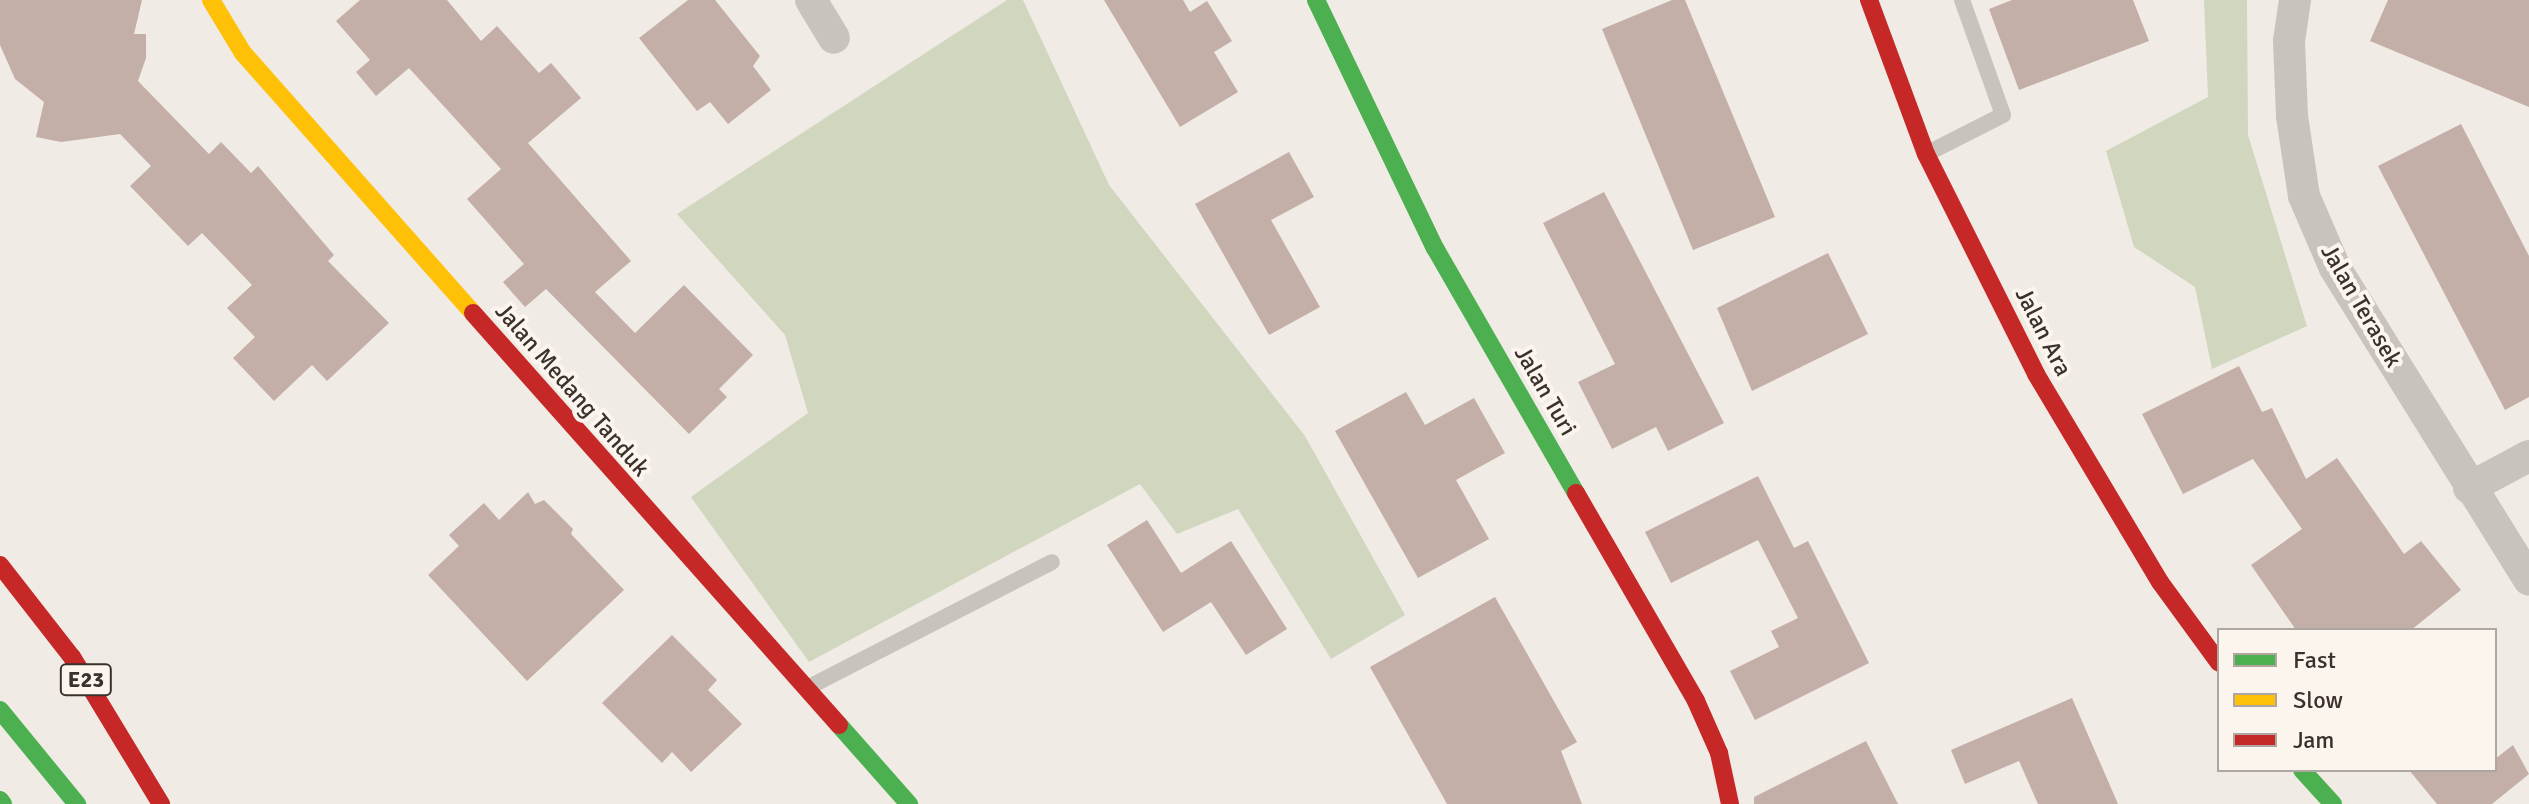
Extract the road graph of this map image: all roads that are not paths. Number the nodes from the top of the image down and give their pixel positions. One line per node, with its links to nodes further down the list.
1 (211, 0): 15 (main road, Jalan Medang Tanduk)
2 (811, 0): 7 (street)
3 (1316, 0): 22 (main road, Jalan Turi)
4 (1869, 0): 8 (main road, Jalan Ara)
5 (1962, 0): 8 (lane)
6 (2295, 0): 10 (street, Jalan Terasek)
7 (834, 38)
8 (1926, 154): 14 (main road, Jalan Ara)
9 (2529, 456): 10 (street)
10 (2469, 488): 13 (street, Jalan Terasek)
11 (1052, 562): 15 (lane)
12 (0, 565): 20 (main road, E23)
13 (2529, 580)
14 (2217, 660)
15 (804, 690): 21 (main road, Jalan Medang Tanduk)
16 (0, 712): 18 (main road); 19 (main road)
17 (2304, 772): 23 (main road)
18 (48, 804)
19 (77, 804)
20 (161, 804)
21 (909, 804)
22 (1730, 804)
23 (2333, 804)

